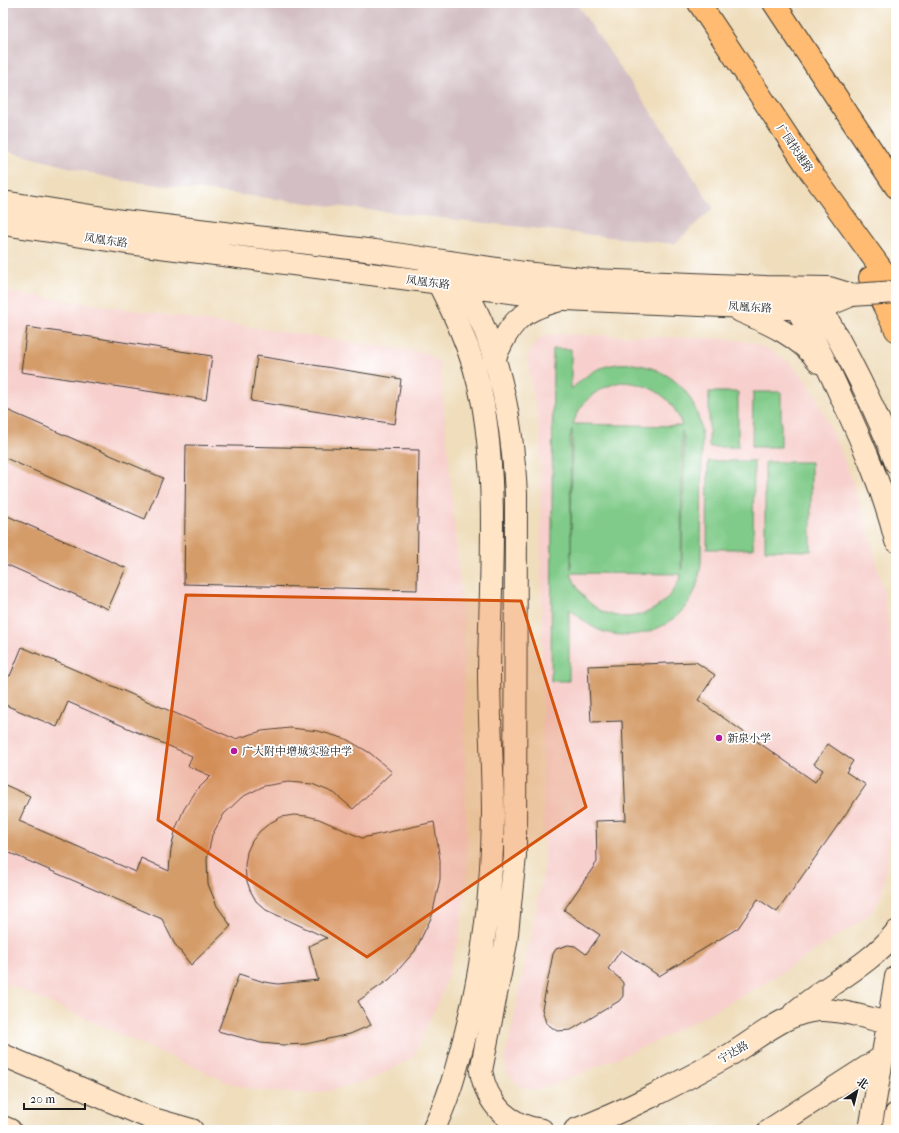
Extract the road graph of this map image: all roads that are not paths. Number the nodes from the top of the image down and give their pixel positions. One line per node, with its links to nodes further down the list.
1 (699, 3): 4 (highway, 广园快速路)
2 (774, 3): 3 (highway)
3 (880, 164): 5 (highway); 6 (highway)
4 (811, 172): 15 (highway, 广园快速路); 21 (highway)
5 (896, 182)
6 (896, 187)
7 (3, 202): 9 (street, 凤凰东路)
8 (3, 224): 11 (street, 凤凰东路)
9 (426, 259): 10 (street, 凤凰东路); 11 (street)
10 (451, 262): 12 (street); 13 (street, 凤凰东路)
11 (439, 284): 12 (street, 凤凰东路); 38 (street)
12 (464, 286): 17 (street, 凤凰东路); 22 (street)
13 (784, 288): 14 (street, 凤凰东路); 19 (street)
14 (809, 288): 16 (street, 凤凰东路); 20 (street)
15 (896, 290): 16 (street, 凤凰东路, bridge)
16 (852, 295): 20 (street, 凤凰东路)
17 (565, 299): 18 (street, 凤凰东路); 22 (street)
18 (728, 306): 19 (street, 凤凰东路); 23 (street)
19 (797, 308): 20 (street, 凤凰东路); 23 (street)
20 (821, 308): 24 (street)
21 (896, 330)
22 (494, 359): 39 (street)
23 (834, 382): 25 (street)
24 (896, 463)
25 (896, 541)
26 (896, 932): 28 (street)
27 (896, 977): 29 (street)
28 (788, 1018): 29 (street, 宁达路); 40 (street, 宁达路)
29 (892, 1024): 30 (street)
30 (889, 1052): 41 (street); 42 (street)
31 (3, 1055): 33 (street)
32 (896, 1114): 43 (street)
33 (150, 1118): 36 (street); 37 (street)
34 (3, 1127): 35 (street)
35 (10, 1130)
36 (175, 1130)
37 (192, 1130)
38 (434, 1130)
39 (542, 1130)
40 (572, 1130)
41 (769, 1130)
42 (870, 1130)
43 (894, 1130)

